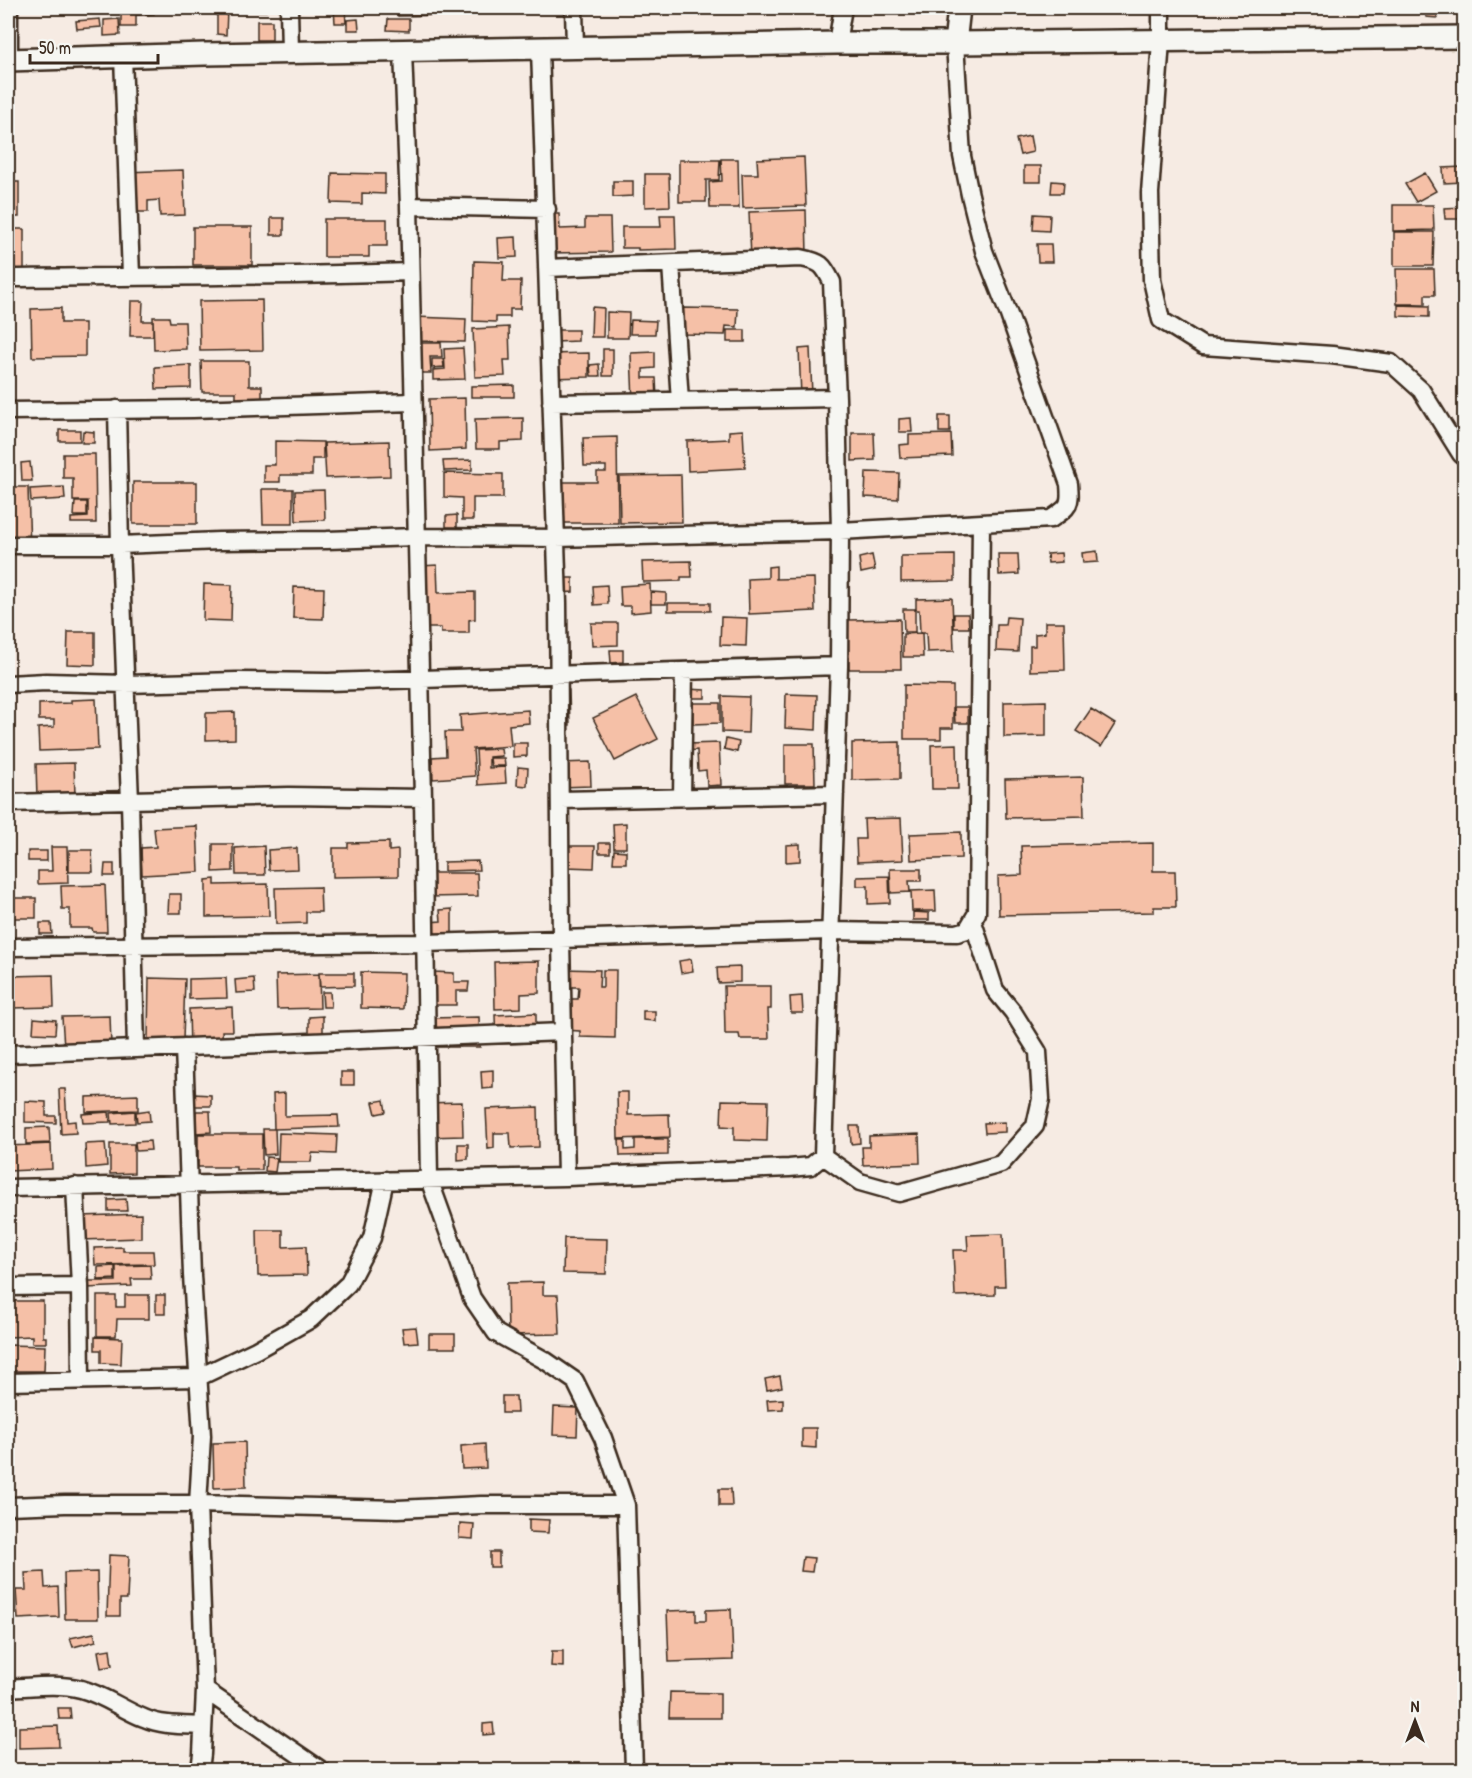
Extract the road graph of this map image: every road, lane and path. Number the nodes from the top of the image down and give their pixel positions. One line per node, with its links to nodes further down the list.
1 (9, 8): 16 (street)
2 (289, 8): 14 (street)
3 (574, 8): 11 (street)
4 (843, 8): 9 (street)
5 (959, 8): 10 (street)
6 (1161, 8): 8 (street)
7 (1464, 37): 8 (street)
8 (1161, 41): 10 (street); 30 (street)
9 (837, 43): 10 (street); 11 (street)
10 (955, 43): 31 (street)
11 (575, 48): 12 (street)
12 (540, 49): 13 (street); 18 (street)
13 (403, 51): 14 (street); 17 (street)
14 (290, 52): 15 (street)
15 (123, 56): 16 (street); 22 (street)
16 (8, 60)
17 (409, 206): 18 (street); 21 (street)
18 (547, 209): 20 (street)
19 (671, 264): 20 (street); 24 (street); 25 (street)
20 (547, 268): 27 (street)
21 (410, 272): 22 (street); 26 (street)
22 (131, 276): 23 (street)
23 (8, 278)
24 (837, 398): 25 (street); 32 (street)
25 (680, 401): 27 (street)
26 (413, 402): 28 (street); 33 (street)
27 (551, 403): 34 (street)
28 (117, 409): 29 (street); 36 (street)
29 (8, 411)
30 (1464, 456)
31 (981, 523): 32 (street); 49 (street)
32 (840, 531): 34 (street); 37 (street)
33 (416, 537): 34 (street); 36 (street); 40 (street)
34 (556, 538): 39 (street)
35 (8, 545): 36 (street)
36 (120, 545): 42 (street)
37 (839, 666): 38 (street); 43 (street)
38 (684, 671): 39 (street); 44 (street)
39 (559, 675): 40 (street); 46 (street)
40 (420, 680): 42 (street); 45 (street)
41 (8, 684): 42 (street)
42 (126, 684): 47 (street)
43 (835, 794): 44 (street); 50 (street)
44 (682, 797): 46 (street)
45 (423, 798): 47 (street); 52 (street)
46 (561, 800): 51 (street)
47 (130, 801): 48 (street); 53 (street)
48 (8, 803)
49 (973, 922): 50 (street); 60 (street)
50 (830, 931): 51 (street); 60 (street)
51 (561, 940): 52 (street); 55 (street)
52 (425, 943): 53 (street); 56 (street)
53 (133, 945): 54 (street); 58 (street)
54 (8, 947)
55 (563, 1032): 56 (street); 61 (street)
56 (427, 1037): 57 (street); 62 (street)
57 (184, 1047): 58 (street); 64 (street)
58 (136, 1049): 59 (street)
59 (8, 1054)
60 (823, 1156): 61 (street)
61 (566, 1177): 62 (street)
62 (429, 1179): 63 (street); 73 (street)
63 (385, 1180): 64 (street); 69 (street)
64 (188, 1184): 65 (street); 69 (street)
65 (75, 1186): 66 (street); 67 (street)
66 (8, 1188)
67 (80, 1286): 68 (street); 70 (street)
68 (8, 1287)
69 (197, 1377): 70 (street); 72 (street)
70 (81, 1380): 71 (street)
71 (8, 1382)
72 (198, 1504): 73 (street); 74 (street); 76 (street)
73 (626, 1505): 80 (street)
74 (8, 1506)
75 (8, 1688): 77 (street)
76 (205, 1690): 77 (street); 79 (street)
77 (203, 1726): 78 (street)
78 (200, 1770)
79 (321, 1770)
80 (634, 1770)

